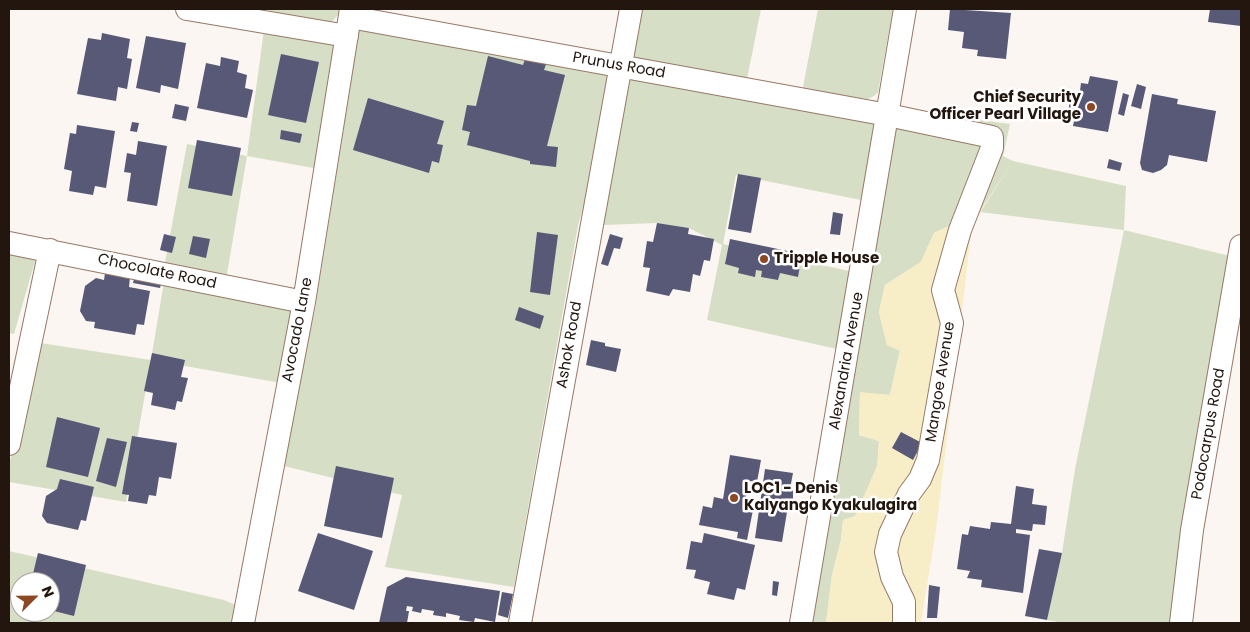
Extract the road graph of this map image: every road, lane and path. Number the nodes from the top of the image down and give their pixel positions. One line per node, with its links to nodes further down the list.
1 (187, 9): 4 (street, Prunus Road)
2 (631, 9): 5 (street, Ashok Road)
3 (905, 9): 6 (street, Alexandria Avenue)
4 (349, 21): 5 (street, Prunus Road); 11 (street, Avocado Lane)
5 (620, 66): 6 (street, Prunus Road); 14 (street, Ashok Road)
6 (888, 115): 7 (street, Prunus Road); 15 (street, Alexandria Avenue)
7 (992, 137): 16 (street, Mangoe Avenue)
8 (9, 243): 10 (street, Chocolate Road)
9 (1241, 246): 17 (street, Podocarpus Road)
10 (50, 250): 11 (street, Chocolate Road); 12 (street)
11 (304, 302): 13 (street, Avocado Lane)
12 (9, 444)
13 (243, 623)
14 (520, 623)
15 (802, 623)
16 (904, 623)
17 (1181, 623)

